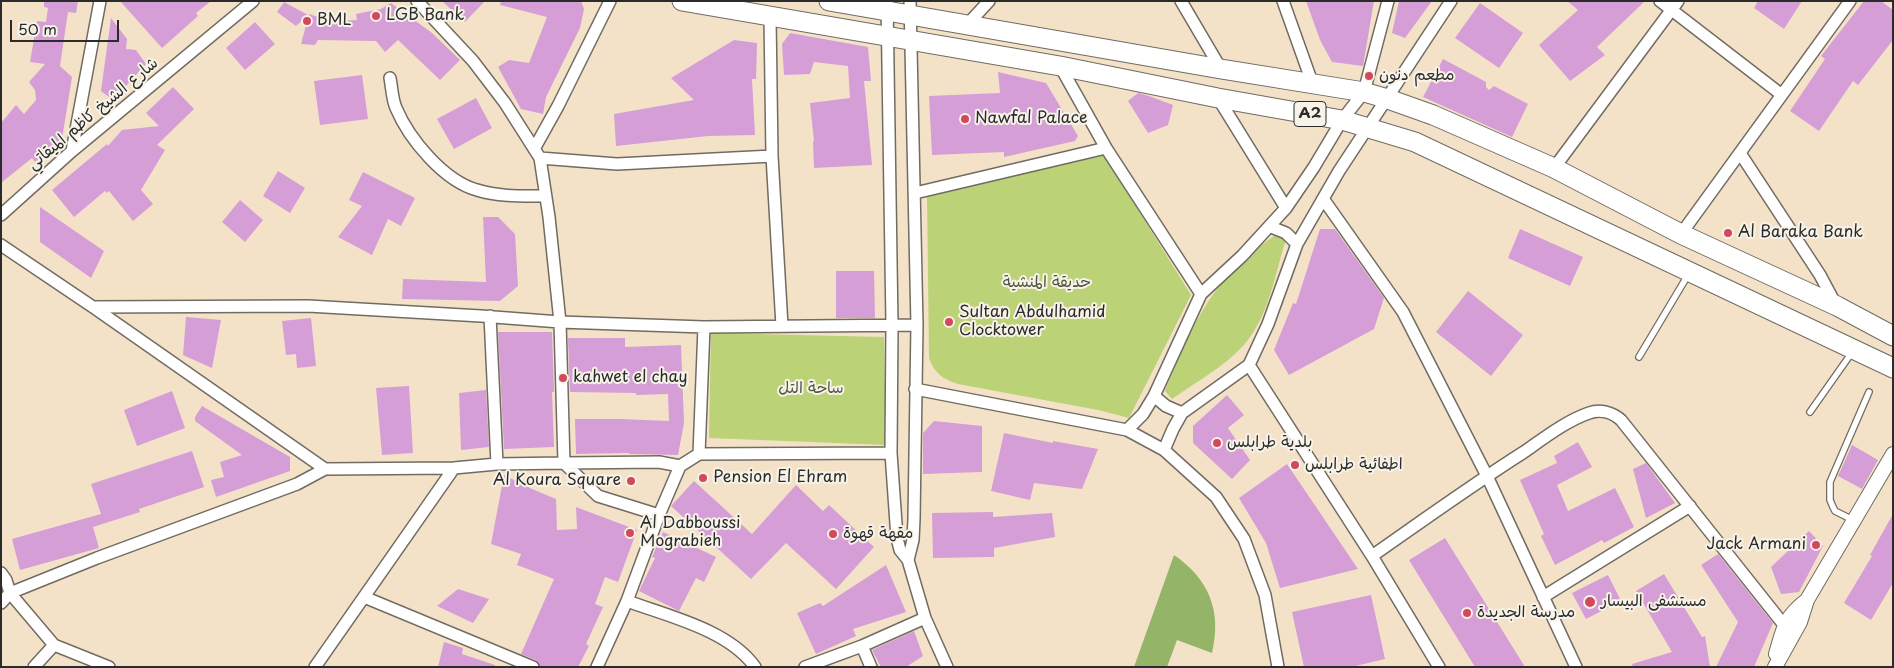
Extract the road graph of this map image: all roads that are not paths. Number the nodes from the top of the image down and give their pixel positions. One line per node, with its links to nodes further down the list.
1 (100, 1): 32 (street)
2 (253, 1): 32 (street, شارع الشيخ كاظم الميقاتي)
3 (417, 1): 34 (street)
4 (610, 1): 34 (street)
5 (682, 1): 17 (highway, A2)
6 (829, 1): 15 (highway, A2)
7 (989, 1): 18 (street)
8 (1181, 1): 22 (street)
9 (1283, 1): 24 (street)
10 (1388, 1): 25 (street)
11 (1451, 1): 28 (street)
12 (1660, 1): 14 (street)
13 (1850, 1): 26 (street)
14 (1675, 6): 26 (street); 36 (street)
15 (887, 7): 16 (highway, A2); 19 (street)
16 (910, 9): 18 (highway, A2); 20 (street)
17 (770, 17): 19 (highway, A2); 35 (street)
18 (967, 25): 22 (highway, A2)
19 (886, 36): 20 (highway, A2); 52 (street)
20 (910, 39): 21 (highway, A2); 37 (street)
21 (1060, 66): 27 (highway, A2); 31 (street)
22 (1221, 69): 24 (highway, A2)
23 (390, 78): 38 (street)
24 (1313, 85): 25 (highway, A2)
25 (1364, 92): 28 (highway, A2); 29 (street)
26 (1782, 95): 33 (street)
27 (1218, 98): 29 (highway, A2); 40 (street)
28 (1388, 99): 30 (street); 36 (highway, A2)
29 (1342, 120): 30 (highway, A2); 40 (street)
30 (1370, 127): 39 (street); 46 (highway, A2)
31 (1106, 148): 37 (street); 47 (street)
32 (72, 151): 41 (street, شارع الشيخ كاظم الميقاتي)
33 (1740, 153): 43 (street); 48 (street)
34 (537, 154): 35 (street); 38 (street)
35 (772, 156): 53 (street)
36 (1554, 168): 43 (highway, A2)
37 (915, 193): 54 (street)
38 (545, 196): 51 (street)
39 (1324, 200): 44 (street); 76 (street)
40 (1286, 208): 42 (street)
41 (1, 215)
42 (1270, 226): 44 (street); 47 (street)
43 (1680, 234): 48 (highway, A2)
44 (1297, 244): 59 (street)
45 (1, 245): 49 (street)
46 (1690, 271): 57 (highway, A2); 58 (lane)
47 (1201, 294): 63 (street)
48 (1837, 306): 56 (highway, A2)
49 (93, 307): 50 (street); 75 (street)
50 (490, 316): 51 (street); 72 (street)
51 (560, 322): 55 (street); 71 (street)
52 (892, 325): 53 (street); 54 (street); 68 (street)
53 (782, 326): 55 (street)
54 (917, 326): 61 (street)
55 (704, 327): 69 (street)
56 (1893, 336)
57 (1854, 349): 60 (highway, A2); 64 (lane)
58 (1639, 357)
59 (1248, 365): 65 (street); 80 (street)
60 (1893, 368)
61 (915, 389): 66 (street); 81 (street)
62 (1869, 392): 79 (lane)
63 (1154, 396): 65 (street); 66 (street)
64 (1810, 412)
65 (1182, 413): 67 (street)
66 (1127, 430): 67 (street)
67 (1164, 450): 102 (street)
68 (891, 453): 69 (street); 81 (street)
69 (699, 454): 73 (street)
70 (1893, 454): 79 (street)
71 (564, 463): 72 (street); 73 (street); 78 (street)
72 (497, 464): 74 (street)
73 (680, 466): 78 (street)
74 (454, 468): 75 (street); 85 (street)
75 (325, 469): 83 (street)
76 (1487, 476): 77 (street); 80 (street); 84 (street)
77 (1690, 506): 84 (street); 90 (street)
78 (659, 515): 87 (street)
79 (1854, 520): 86 (street)
80 (1372, 556): 103 (street)
81 (908, 560): 89 (street)
82 (1, 573): 83 (street)
83 (10, 593): 88 (street); 91 (street)
84 (1543, 596): 104 (street)
85 (364, 597): 95 (street); 96 (street)
86 (1807, 600): 90 (street); 105 (street)
87 (628, 601): 97 (street); 98 (street)
88 (1, 603)
89 (925, 618): 92 (street); 101 (street)
90 (1784, 625): 105 (street)
91 (54, 645): 93 (street); 94 (street)
92 (862, 646): 99 (street); 100 (street)
93 (34, 667)
94 (110, 667)
95 (315, 667)
96 (533, 667)
97 (597, 667)
98 (755, 667)
99 (805, 667)
100 (871, 667)
101 (947, 667)
102 (1278, 667)
103 (1439, 667)
104 (1576, 667)
105 (1774, 667)

